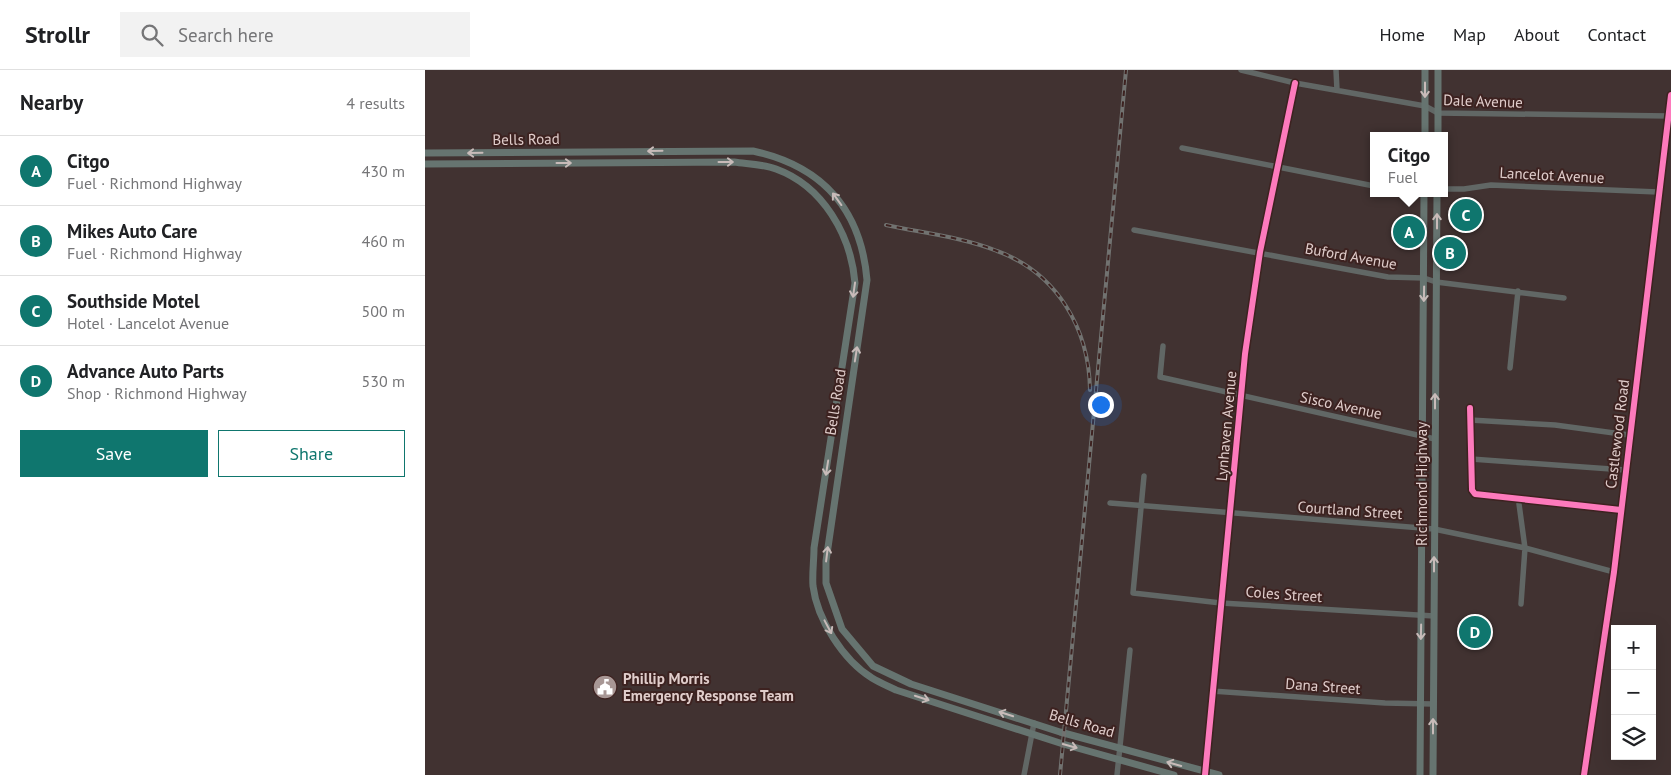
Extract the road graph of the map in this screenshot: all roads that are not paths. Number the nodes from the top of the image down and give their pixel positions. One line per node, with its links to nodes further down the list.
1 (1241, 70): 5 (street, Dale Avenue)
2 (1337, 70): 6 (street)
3 (1425, 70): 8 (main road, one-way to 8)
4 (1438, 70): 9 (main road)
5 (1295, 83): 6 (street, Dale Avenue); 20 (street, Lynhaven Avenue)
6 (1337, 90): 8 (street, Dale Avenue)
7 (1671, 95): 10 (street, Castlewood Road)
8 (1425, 106): 9 (street, Dale Avenue); 11 (main road)
9 (1438, 114): 10 (street, Dale Avenue); 12 (main road)
10 (1669, 116): 23 (street, Castlewood Road)
11 (1425, 132)
12 (1437, 132)
13 (1182, 148): 20 (street)
14 (681, 151): 15 (main road, Bells Road, one-way to 15); 17 (main road); 33 (main road, Bells Road, one-way to 14)
15 (515, 152): 16 (main road, Bells Road, one-way to 16); 19 (main road)
16 (425, 153)
17 (682, 162): 19 (main road, Bells Road, one-way to 17); 32 (main road, Bells Road, one-way to 32)
18 (425, 164): 19 (main road, Bells Road)
19 (515, 164)
20 (1278, 167): 21 (street); 27 (street, Lynhaven Avenue)
21 (1370, 185)
22 (1448, 189): 23 (street, Lancelot Avenue)
23 (1658, 192): 39 (street, Castlewood Road)
24 (1424, 197): 28 (main road, Richmond Highway)
25 (1437, 197): 29 (main road, Richmond Highway, one-way to 25)
26 (1135, 230): 27 (street, Buford Avenue)
27 (1260, 252): 28 (street, Buford Avenue); 36 (street, Lynhaven Avenue)
28 (1424, 278): 29 (street, Buford Avenue); 40 (main road, Richmond Highway, one-way to 40)
29 (1436, 282): 30 (street, Buford Avenue); 41 (main road, Richmond Highway, one-way to 29)
30 (1517, 291): 31 (street, Buford Avenue); 35 (street)
31 (1564, 298)
32 (848, 331): 33 (main road); 45 (main road, Bells Road, one-way to 45)
33 (859, 332): 46 (main road, Bells Road, one-way to 33)
34 (1163, 346): 36 (street, Sisco Avenue)
35 (1511, 368)
36 (1241, 396): 40 (street, Sisco Avenue); 51 (street, Lynhaven Avenue)
37 (1470, 408): 38 (street)
38 (1470, 420): 39 (street); 42 (street)
39 (1629, 435): 43 (street, Castlewood Road)
40 (1422, 436): 41 (street, Sisco Avenue); 52 (main road, Richmond Highway)
41 (1435, 439): 53 (main road, Richmond Highway)
42 (1471, 459): 43 (street); 50 (street)
43 (1625, 470): 50 (street, Castlewood Road)
44 (1144, 476): 49 (street)
45 (824, 486): 46 (main road); 63 (main road, Bells Road, one-way to 63)
46 (836, 488): 62 (main road, Bells Road, one-way to 46)
47 (1110, 503): 49 (street, Courtland Street)
48 (1519, 504): 54 (street)
49 (1140, 505): 51 (street, Courtland Street); 56 (street, Coles Street)
50 (1621, 510): 55 (street, Castlewood Road)
51 (1230, 513): 52 (street, Courtland Street); 56 (street, Lynhaven Avenue)
52 (1422, 528): 53 (street, Courtland Street); 58 (main road, Richmond Highway)
53 (1435, 529): 54 (street, Courtland Street); 59 (main road, Richmond Highway, one-way to 53)
54 (1525, 548): 55 (street, Courtland Street); 57 (street)
55 (1614, 572): 77 (street, Castlewood Road)
56 (1221, 603): 58 (street, Coles Street); 61 (street, Lynhaven Avenue)
57 (1521, 604)
58 (1421, 616): 59 (street, Coles Street); 64 (main road, Richmond Highway, one-way to 64)
59 (1434, 616): 65 (main road, Richmond Highway)
60 (1130, 650): 68 (street)
61 (1212, 691): 64 (street, Dana Street); 70 (street, Lynhaven Avenue)
62 (944, 695): 63 (main road); 66 (main road, Bells Road, one-way to 62)
63 (940, 704): 67 (main road, Bells Road)
64 (1420, 704): 65 (street, Dana Street); 75 (main road, Richmond Highway)
65 (1433, 704): 76 (main road, Richmond Highway, one-way to 65)
66 (1034, 723): 67 (street); 68 (main road, Bells Road)
67 (1032, 734): 69 (main road, Bells Road, one-way to 69); 71 (street)
68 (1120, 748): 69 (street); 70 (main road, Bells Road, one-way to 68)
69 (1119, 760): 72 (street); 73 (main road, Bells Road)
70 (1205, 774): 74 (main road, Bells Road)
71 (1024, 775)
72 (1117, 775)
73 (1174, 775)
74 (1219, 775)
75 (1420, 775)
76 (1433, 775)
77 (1584, 775)

